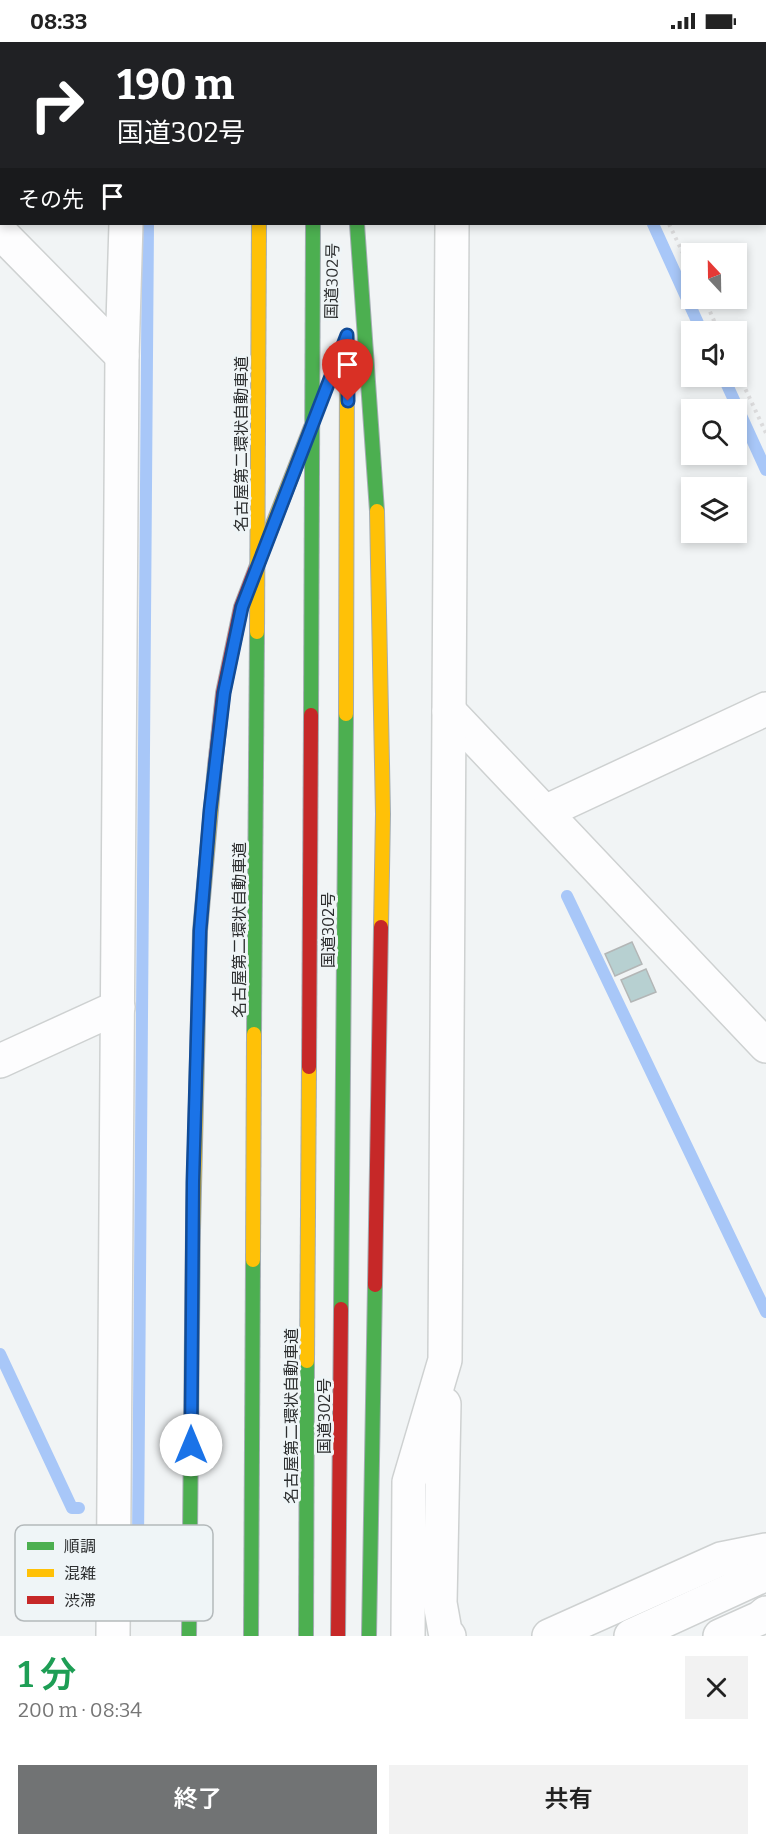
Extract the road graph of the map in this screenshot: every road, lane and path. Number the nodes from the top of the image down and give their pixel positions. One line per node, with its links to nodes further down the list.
1 (126, 225): 11 (street)
2 (259, 225): 32 (highway, 名古屋第二環状自動車道, bridge)
3 (313, 225): 33 (highway, 名古屋第二環状自動車道, bridge)
4 (350, 225): 10 (highway, 国道302号)
5 (357, 225): 35 (highway)
6 (452, 225): 17 (street)
7 (669, 225): 9 (path)
8 (0, 232): 11 (street)
9 (681, 249)
10 (348, 302)
11 (122, 356): 19 (street)
12 (335, 368): 34 (highway, 国道302号)
13 (744, 387): 15 (path)
14 (326, 390): 24 (highway)
15 (766, 433)
16 (766, 709): 18 (street)
17 (449, 711): 18 (street); 22 (street)
18 (545, 812): 20 (street)
19 (118, 1007): 21 (street); 23 (street)
20 (766, 1046)
21 (0, 1062)
22 (445, 1360): 36 (street); 37 (street)
23 (115, 1525)
24 (190, 1525)
25 (766, 1550): 38 (street)
26 (766, 1574): 39 (street)
27 (766, 1613): 40 (street)
28 (114, 1621): 30 (street)
29 (189, 1621): 31 (highway)
30 (114, 1636)
31 (189, 1636)
32 (251, 1636)
33 (306, 1636)
34 (338, 1636)
35 (369, 1636)
36 (408, 1636)
37 (449, 1636)
38 (549, 1636)
39 (631, 1636)
40 (720, 1636)

